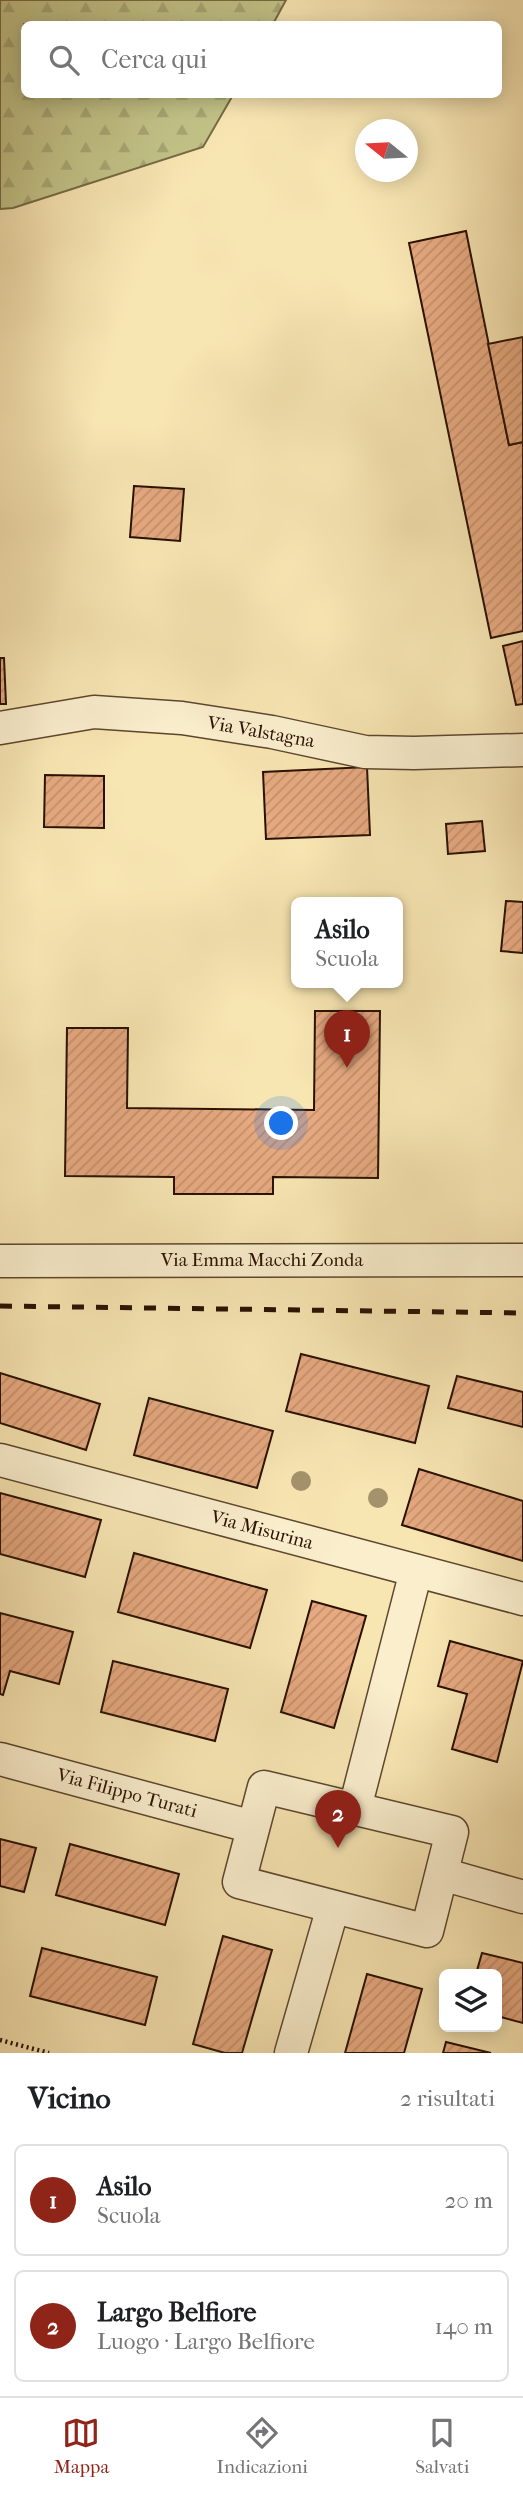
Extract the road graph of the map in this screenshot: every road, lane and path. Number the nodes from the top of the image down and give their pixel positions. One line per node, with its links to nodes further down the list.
1 (0, 728): 2 (street, Via Valstagna)
2 (523, 750)
3 (523, 1259): 4 (street, Via Emma Macchi Zonda)
4 (0, 1261)
5 (0, 1460): 6 (street, Via Misurina)
6 (416, 1571): 7 (street, Via Misurina); 9 (street)
7 (523, 1599)
8 (0, 1759): 10 (street, Via Filippo Turati)
9 (355, 1808): 10 (street); 11 (street)
10 (253, 1827): 13 (street)
11 (442, 1874): 12 (street); 13 (street)
12 (523, 1897)
13 (333, 1907): 16 (street)
14 (0, 2040): 15 (path)
15 (50, 2053)
16 (291, 2053)

